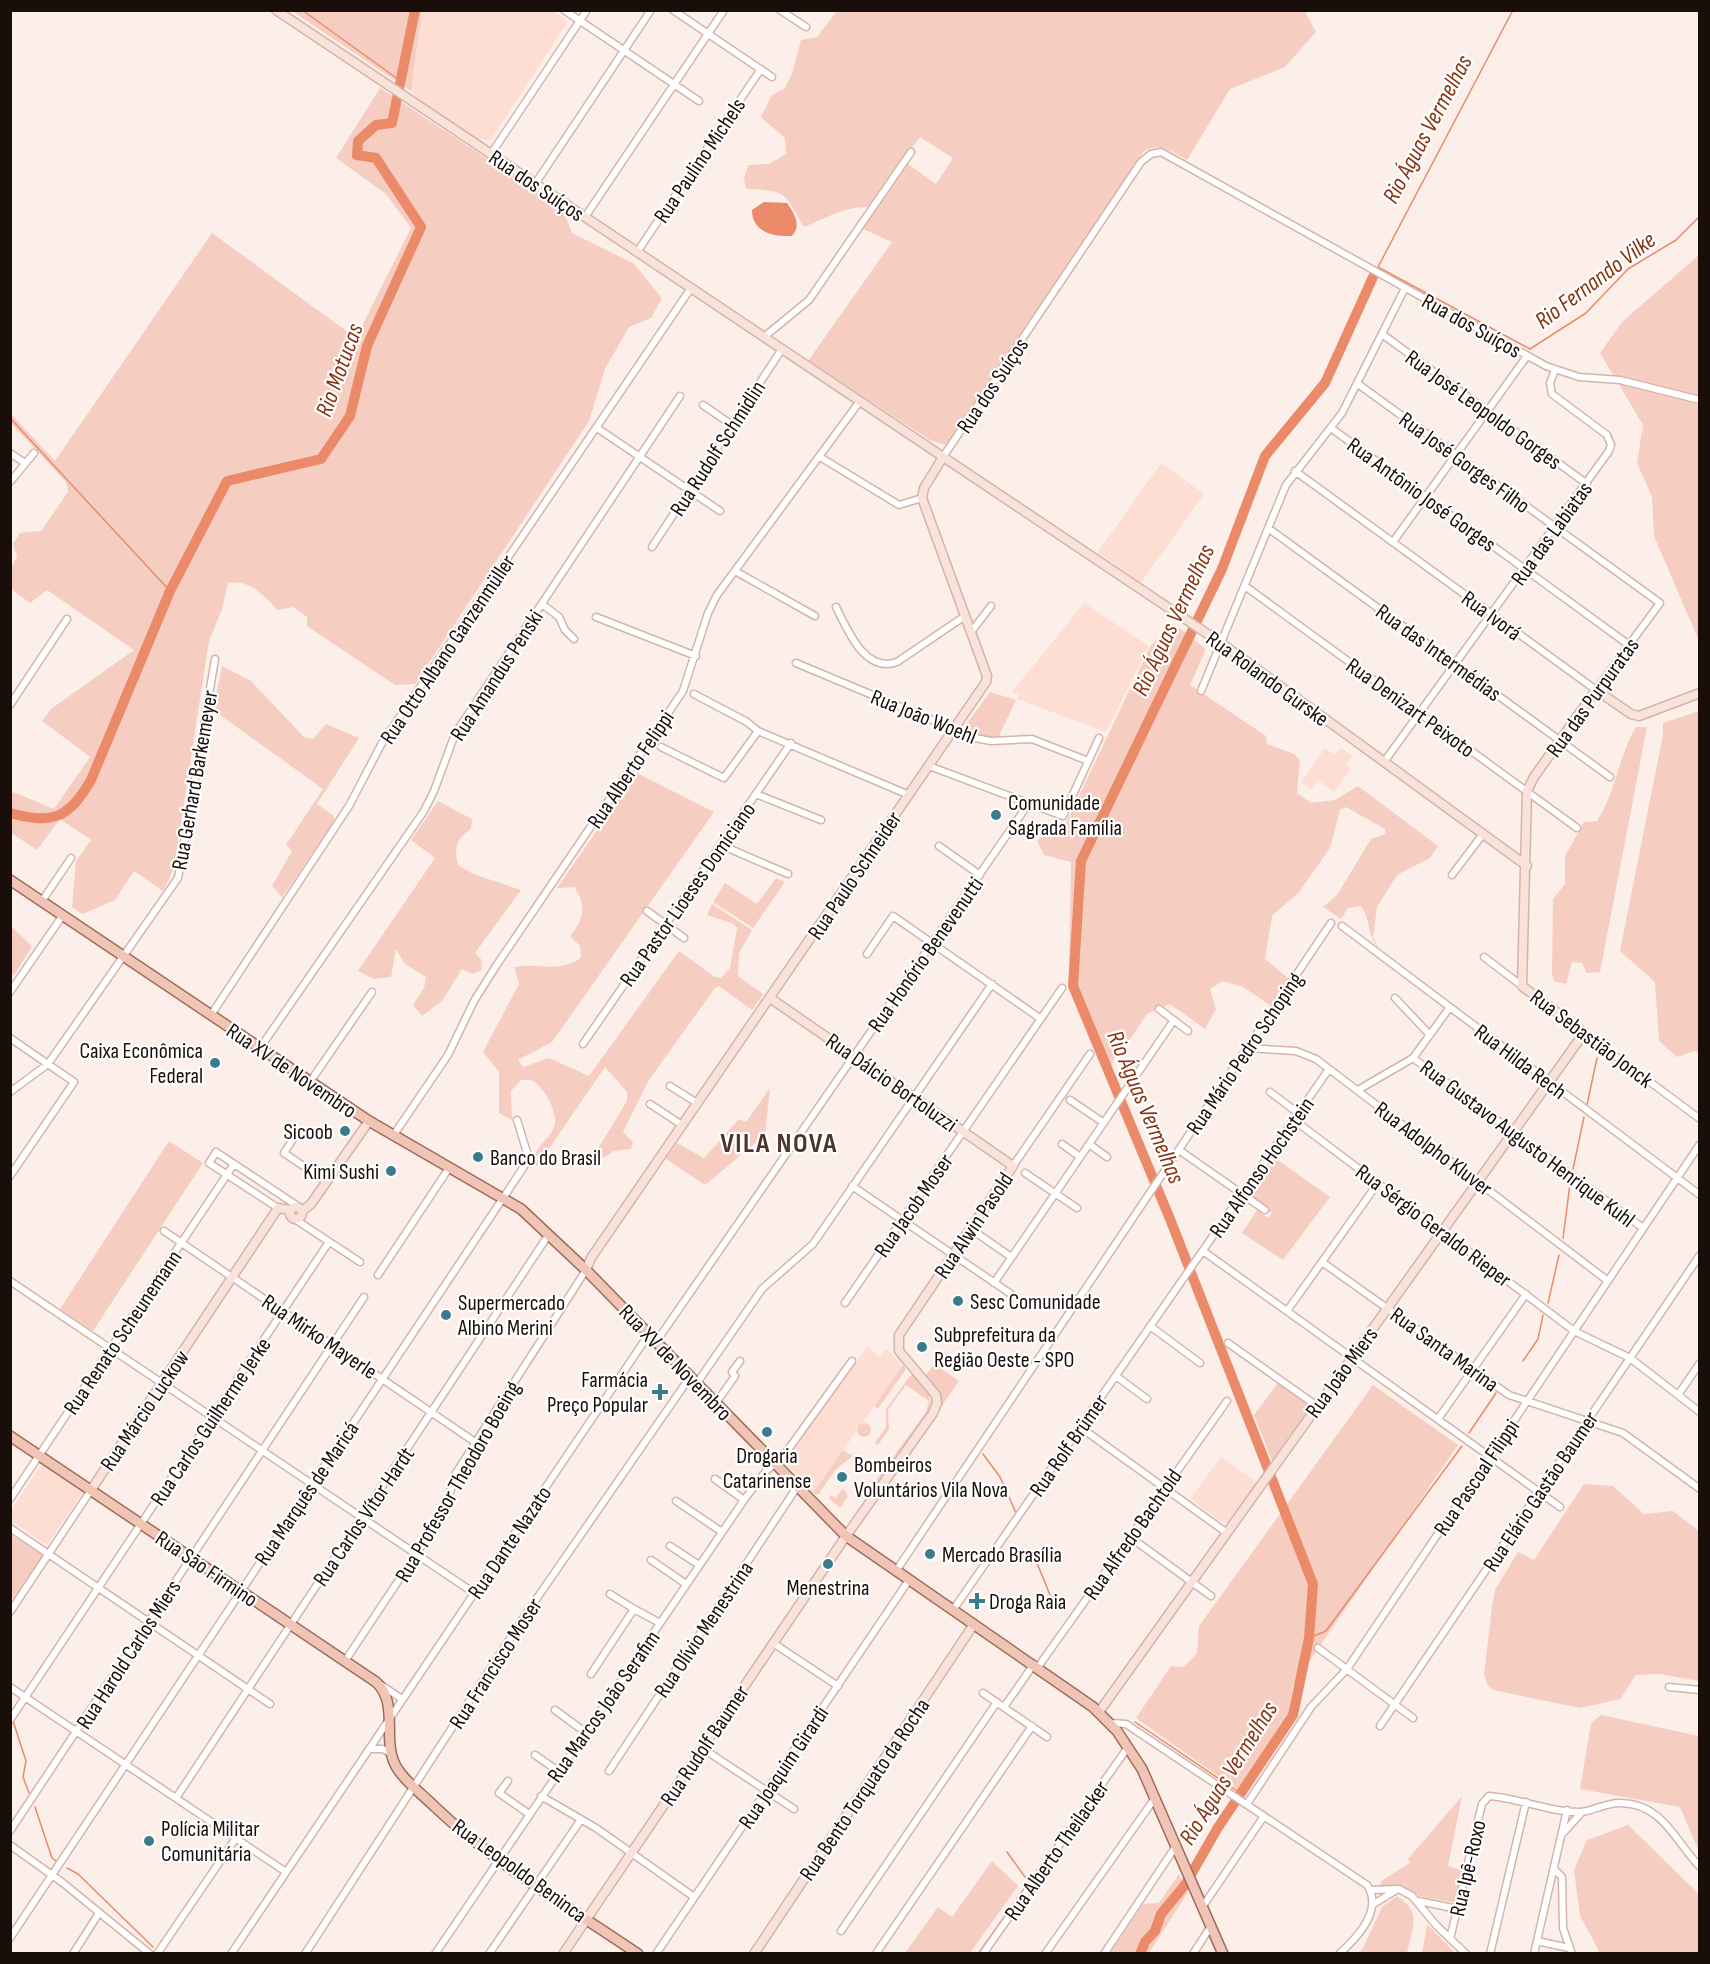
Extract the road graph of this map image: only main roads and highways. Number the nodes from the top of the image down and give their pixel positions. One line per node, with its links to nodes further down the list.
1 (10, 880): 5 (main road, Rua XV de Novembro)
2 (10, 1436): 3 (main road, Rua São Firmino)
3 (376, 1682): 4 (main road, Rua Leopoldo Beninca)
4 (638, 1953)
5 (1223, 1953)

